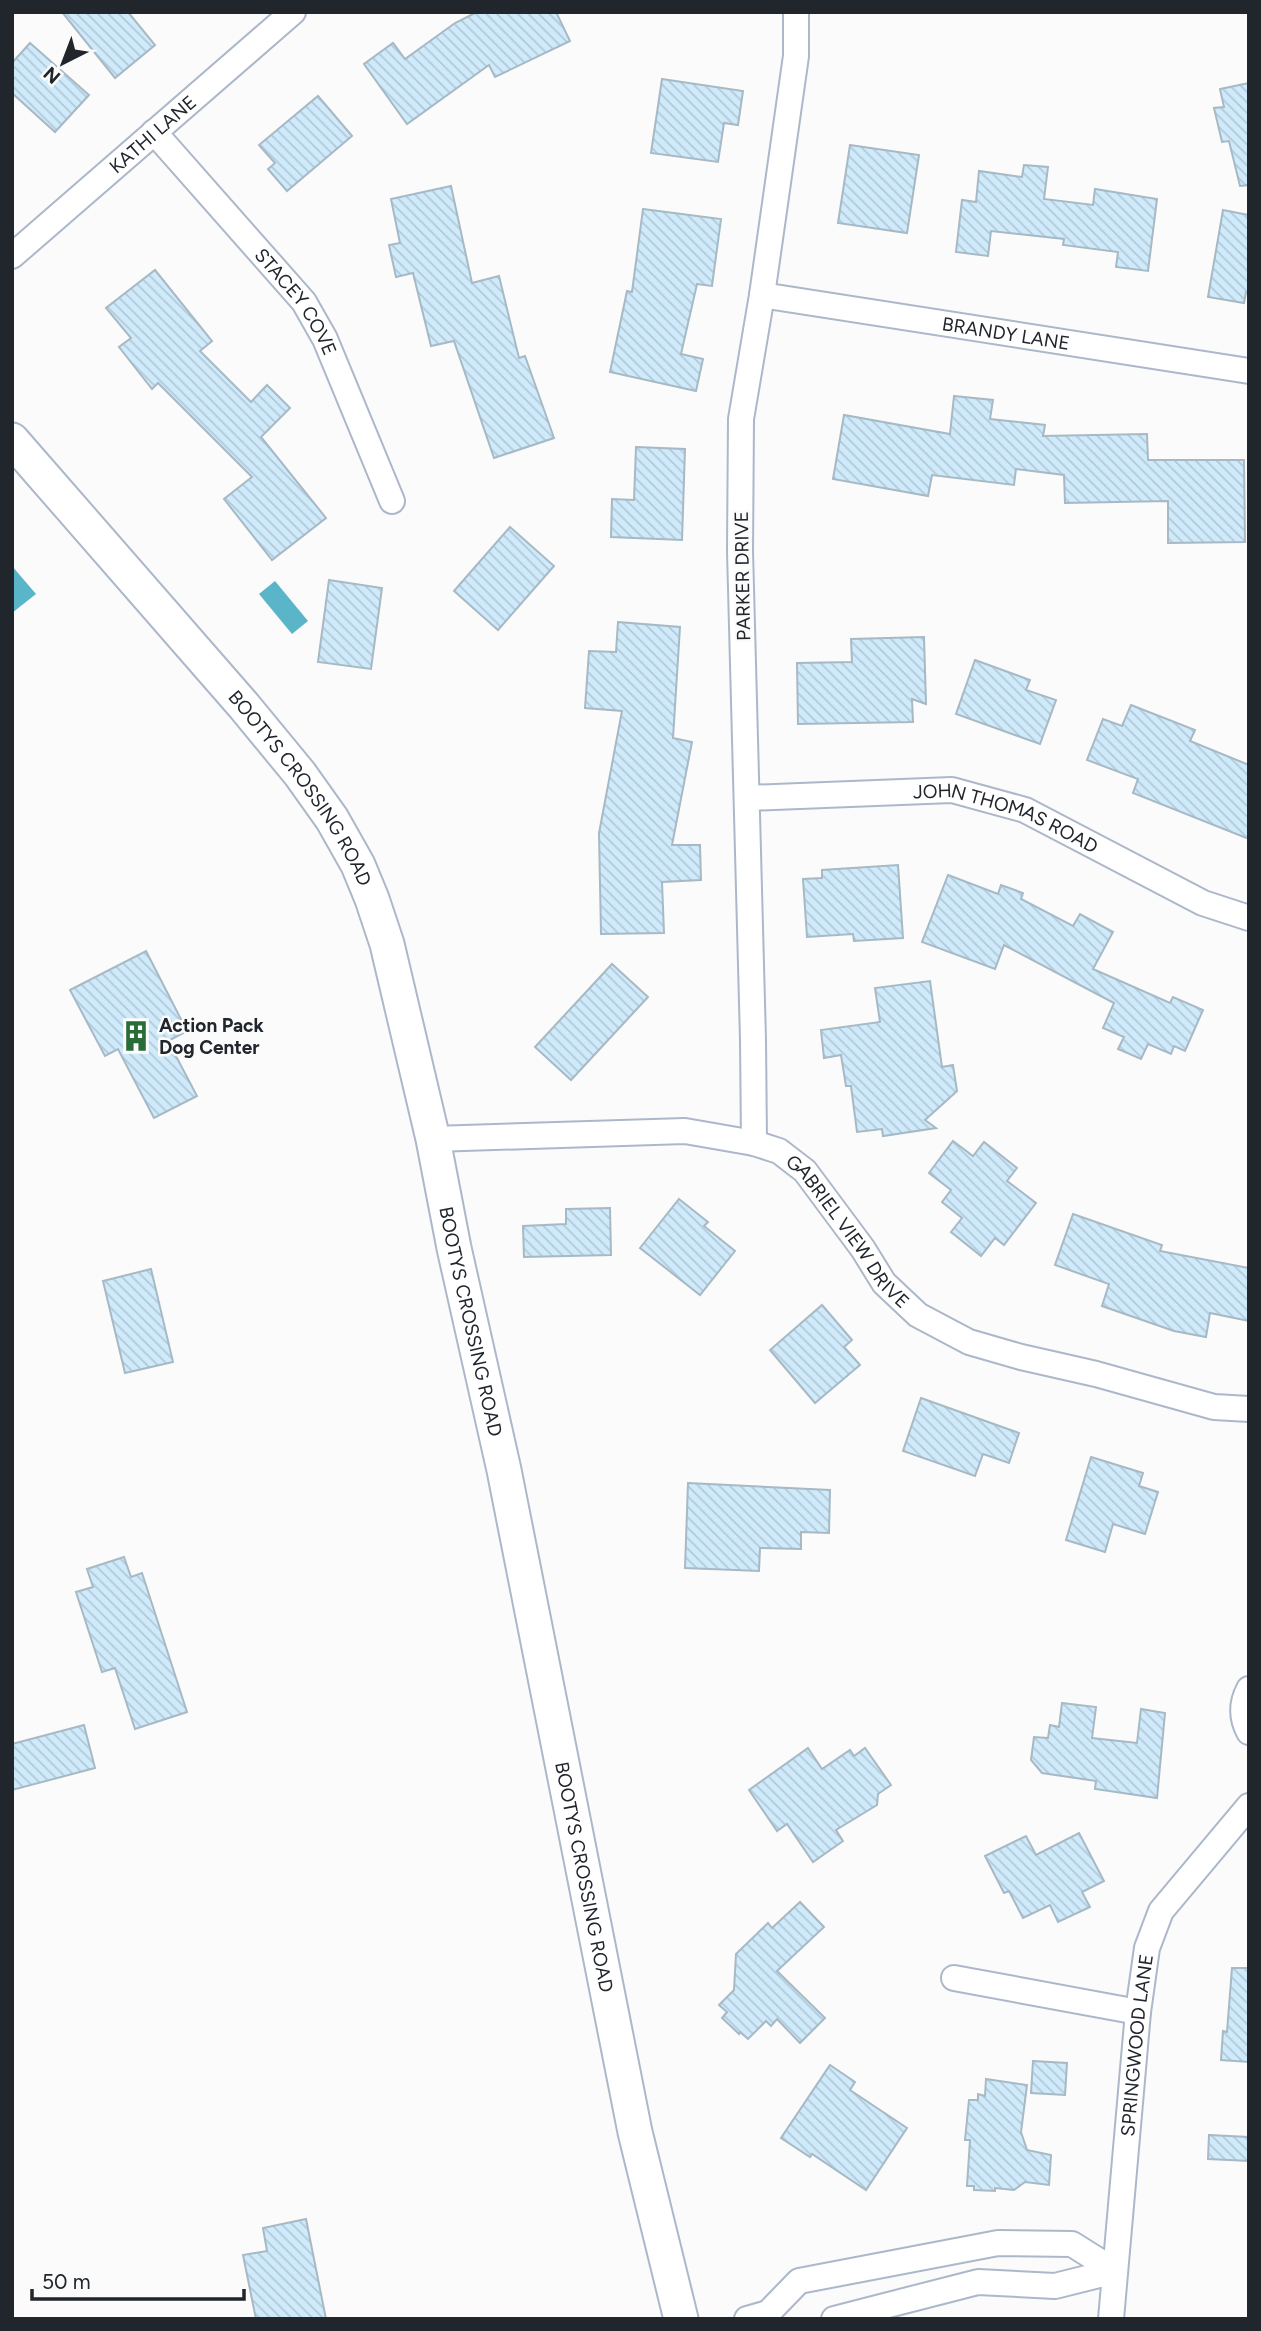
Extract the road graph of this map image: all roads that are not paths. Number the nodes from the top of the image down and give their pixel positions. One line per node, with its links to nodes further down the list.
1 (293, 12): 3 (street, KATHI LANE)
2 (796, 12): 5 (street, PARKER DRIVE)
3 (153, 132): 4 (street, KATHI LANE); 8 (street, STACEY COVE)
4 (12, 256)
5 (762, 295): 6 (street, BRANDY LANE); 9 (street, PARKER DRIVE)
6 (1249, 371)
7 (12, 440): 11 (street, BOOTYS CROSSING ROAD)
8 (392, 501)
9 (747, 798): 10 (street, JOHN THOMAS ROAD); 12 (street, PARKER DRIVE)
10 (1249, 918)
11 (433, 1139): 12 (street, GABRIEL VIEW DRIVE); 21 (street, BOOTYS CROSSING ROAD)
12 (754, 1143): 13 (street, GABRIEL VIEW DRIVE)
13 (1249, 1409)
14 (1249, 1689): 15 (street)
15 (1249, 1732)
16 (1249, 1806): 18 (street, SPRINGWOOD LANE)
17 (954, 1978): 18 (street)
18 (1138, 2012): 19 (street, SPRINGWOOD LANE)
19 (1115, 2271): 20 (street); 22 (street); 23 (street, SPRINGWOOD LANE)
20 (768, 2317)
21 (681, 2319)
22 (834, 2319)
23 (1111, 2319)

